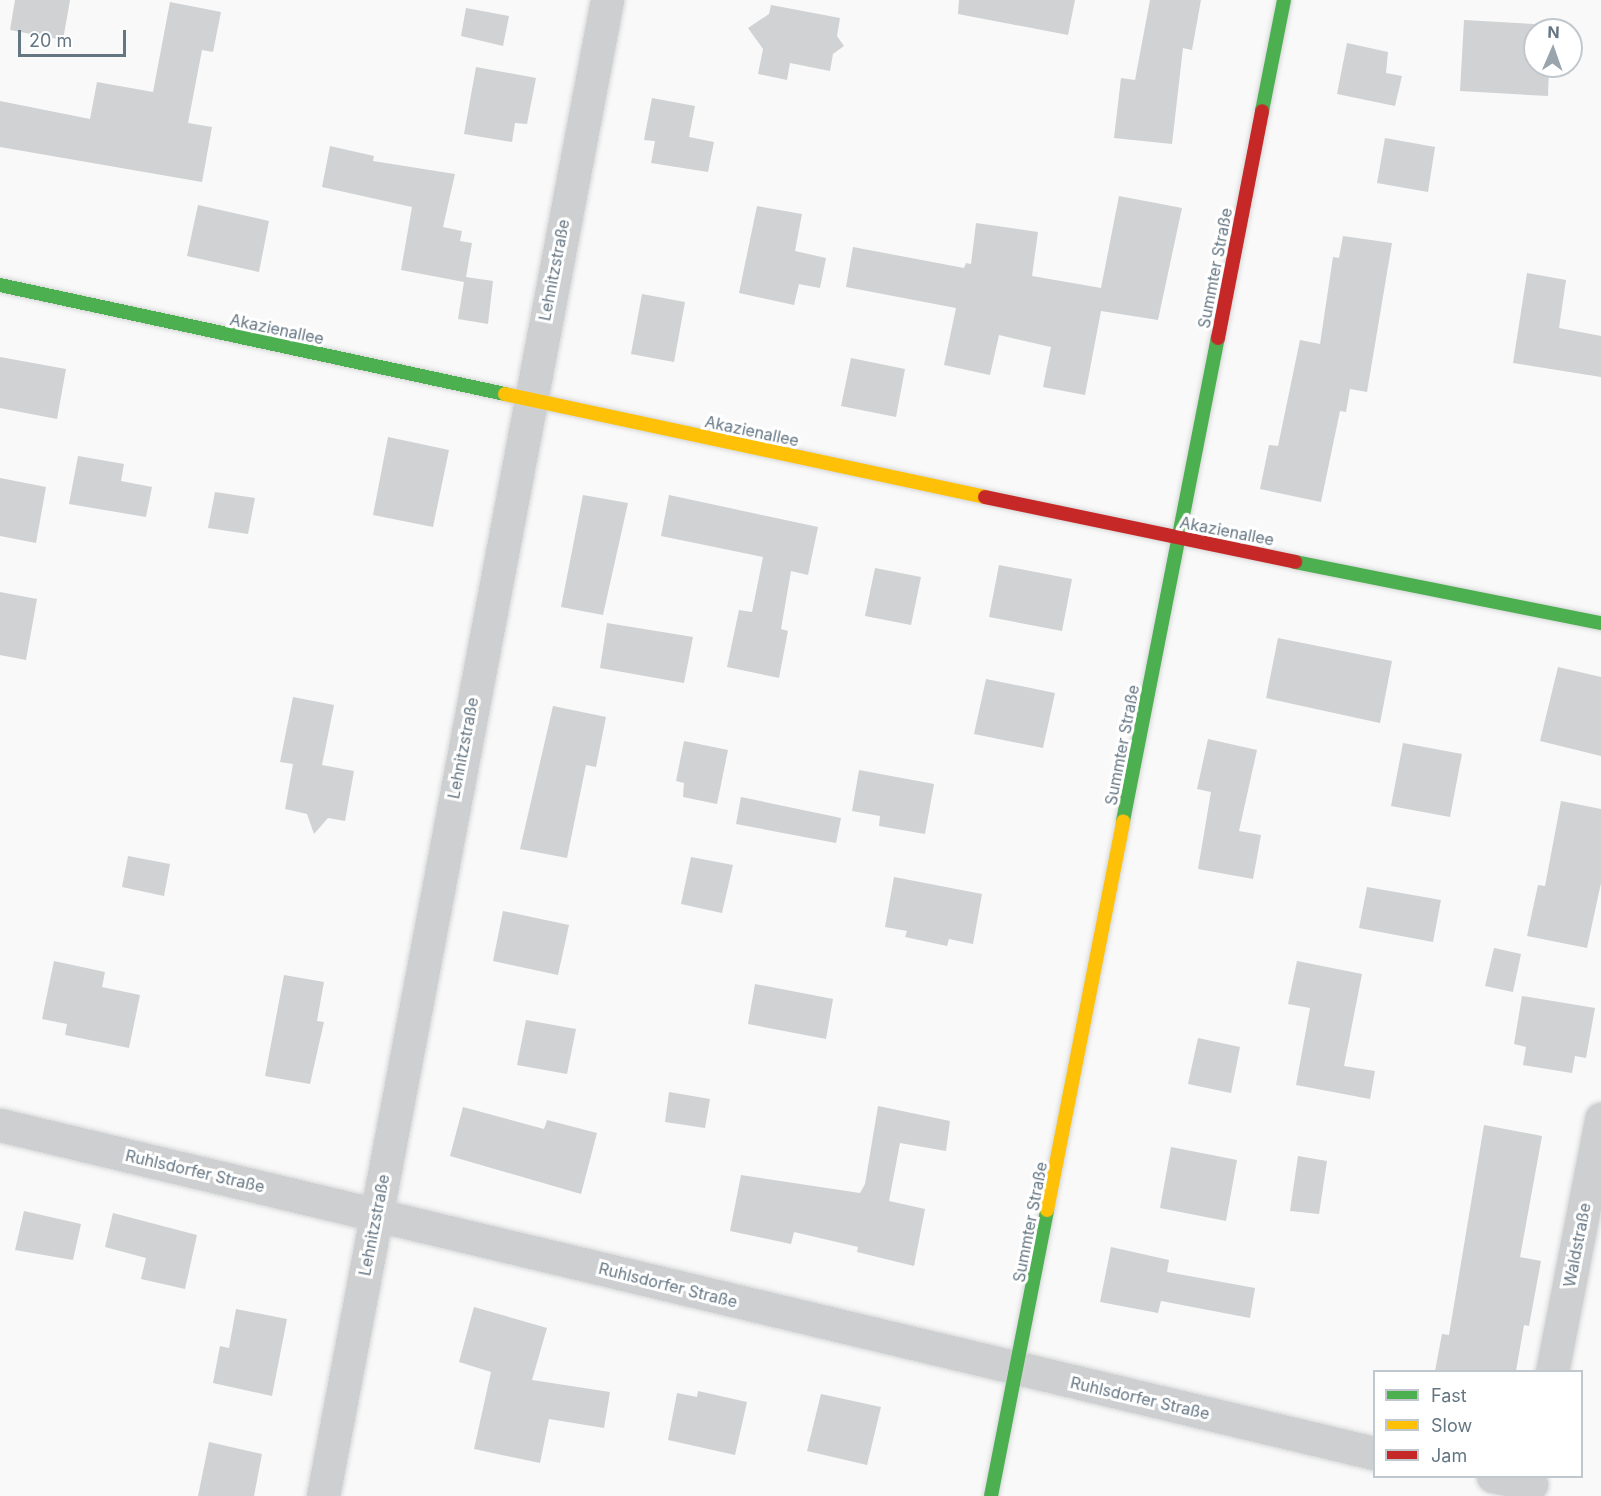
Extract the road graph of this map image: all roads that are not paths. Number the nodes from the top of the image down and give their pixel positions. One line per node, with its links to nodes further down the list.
1 (606, 0): 4 (street, Lehnitzstraße)
2 (1284, 0): 5 (street, Summter Straße)
3 (0, 285): 4 (street, Akazienallee)
4 (528, 400): 5 (street, Akazienallee); 9 (street, Lehnitzstraße)
5 (1179, 539): 6 (street, Akazienallee); 10 (street, Summter Straße)
6 (1601, 623)
7 (1601, 1119): 11 (street, Waldstraße)
8 (0, 1125): 9 (street, Ruhlsdorfer Straße)
9 (376, 1215): 10 (street, Ruhlsdorfer Straße); 15 (street, Lehnitzstraße)
10 (1019, 1370): 12 (street, Ruhlsdorfer Straße); 16 (street, Summter Straße)
11 (1552, 1370)
12 (1373, 1453)
13 (1501, 1478): 14 (street)
14 (1530, 1485)
15 (323, 1496)
16 (991, 1496)

